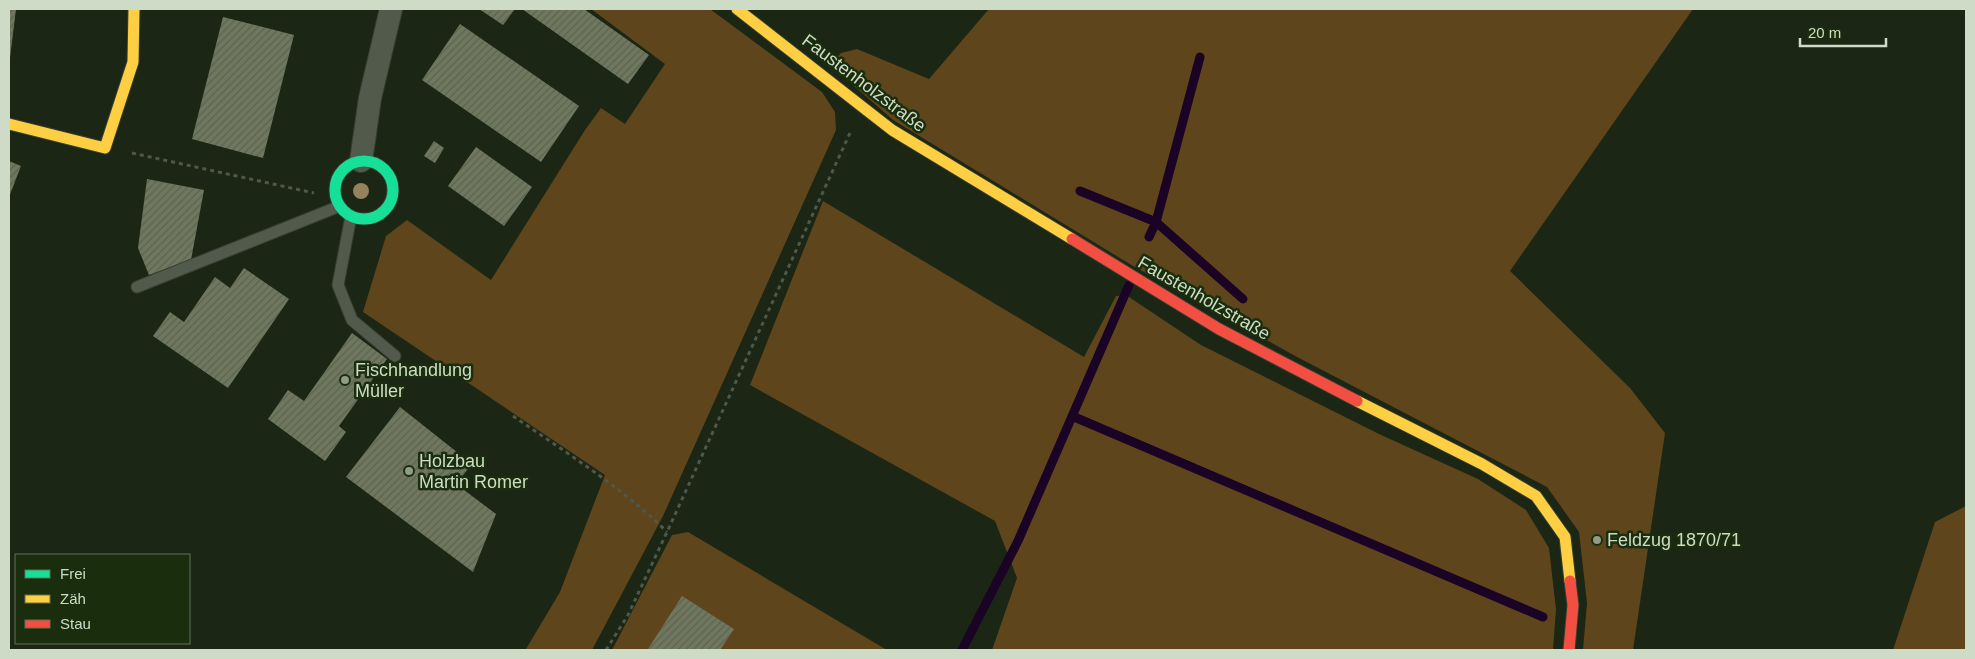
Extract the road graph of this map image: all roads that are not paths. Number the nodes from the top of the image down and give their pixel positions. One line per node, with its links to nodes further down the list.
1 (134, 9): 4 (street)
2 (391, 9): 5 (street)
3 (737, 9): 10 (street, Faustenholzstraße)
4 (9, 124)
5 (361, 161): 6 (street); 7 (street)
6 (338, 202): 7 (street); 8 (lane)
7 (351, 216): 9 (lane)
8 (137, 287)
9 (395, 356)
10 (1569, 650)

